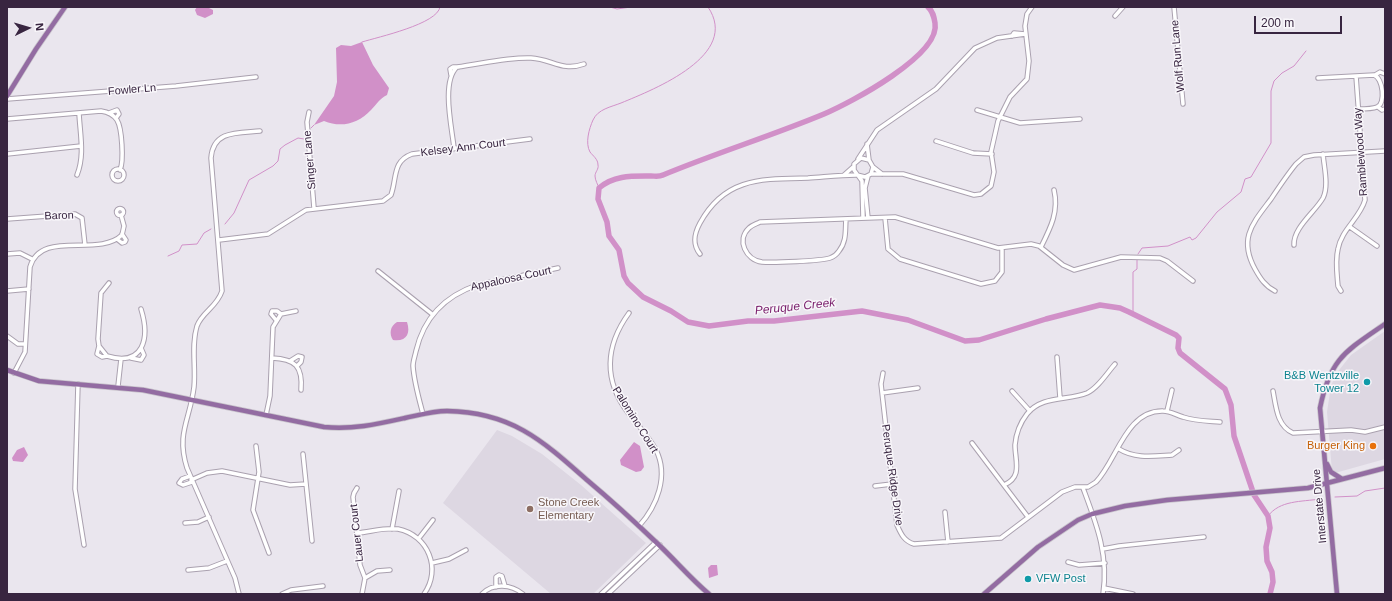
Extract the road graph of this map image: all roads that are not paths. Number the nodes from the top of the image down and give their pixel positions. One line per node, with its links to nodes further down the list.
1 (64, 7): 14 (main road)
2 (1032, 7): 6 (street)
3 (1123, 7): 5 (street)
4 (1174, 7): 16 (street, Wolf Run Lane)
5 (1115, 16)
6 (1025, 34): 24 (street); 31 (street)
7 (584, 64): 33 (street)
8 (1375, 75): 9 (street); 10 (street); 13 (street)
9 (1385, 75): 13 (street)
10 (1356, 76): 12 (street); 18 (street, Ramblewood Way)
11 (256, 77): 14 (street, Fowler Ln)
12 (1318, 78)
13 (1381, 80): 15 (street)
14 (7, 98)
15 (1383, 102): 17 (street)
16 (1183, 104)
17 (1378, 107): 18 (street); 19 (street)
18 (1358, 109): 34 (street, Ramblewood Way)
19 (1385, 109)
20 (977, 110): 24 (street)
21 (309, 112): 50 (street, Singer Lane)
22 (79, 113): 23 (street); 25 (street); 32 (street)
23 (109, 113): 26 (street); 26 (street)
24 (1000, 117): 27 (street); 37 (street)
25 (7, 118)
26 (116, 118): 43 (street)
27 (1080, 118)
28 (260, 131): 59 (street)
29 (530, 139): 33 (street, Kelsey Ann Court)
30 (936, 141): 37 (street)
31 (867, 143): 39 (street); 40 (street)
32 (81, 146): 36 (street); 45 (street)
33 (454, 148): 50 (street, Kelsey Ann Court)
34 (1362, 151): 35 (street); 38 (street); 56 (street, Ramblewood Way)
35 (1385, 151)
36 (7, 154)
37 (992, 154): 44 (street)
38 (1323, 154): 61 (street); 74 (street)
39 (858, 159): 40 (street); 41 (street)
40 (869, 160): 42 (street)
41 (853, 166): 46 (street); 48 (street)
42 (873, 167): 44 (street); 47 (street)
43 (120, 170)
44 (883, 174): 47 (street)
45 (77, 175)
46 (856, 175): 47 (street); 48 (street); 52 (street)
47 (869, 175): 52 (street)
48 (841, 176): 66 (street)
49 (1054, 190): 63 (street)
50 (314, 208): 59 (street, Kelsey Ann Court)
51 (121, 216): 57 (street)
52 (865, 218): 53 (street); 55 (street)
53 (885, 218): 64 (street); 64 (street)
54 (7, 219): 60 (street, Baron)
55 (846, 219): 55 (street)
56 (1350, 227): 62 (street); 75 (street, Ramblewood Way)
57 (122, 234): 58 (street); 58 (street)
58 (117, 239): 60 (street)
59 (219, 240): 107 (street)
60 (86, 245): 67 (street)
61 (1294, 245)
62 (1377, 246)
63 (1041, 247): 64 (street); 70 (street)
64 (1002, 248)
65 (7, 254): 67 (street)
66 (700, 254)
67 (32, 259): 72 (street)
68 (558, 268): 80 (street, Appaloosa Court)
69 (378, 271): 80 (street)
70 (1193, 281)
71 (109, 283): 85 (street)
72 (29, 289): 73 (street); 84 (street)
73 (7, 291)
74 (1275, 291)
75 (1341, 292)
76 (141, 309): 86 (street)
77 (296, 311): 79 (street)
78 (629, 313): 139 (street, Palomino Court)
79 (281, 314): 81 (street); 81 (street)
80 (432, 314): 110 (street, Appaloosa Court)
81 (276, 320): 90 (street)
82 (1385, 324): 114 (main road, Interstate Drive)
83 (7, 336): 84 (street)
84 (25, 344): 96 (street)
85 (99, 346): 87 (street); 87 (street)
86 (141, 348): 89 (street); 89 (street)
87 (107, 356): 91 (street)
88 (1057, 357): 106 (street)
89 (131, 358): 91 (street)
90 (272, 358): 92 (street); 111 (street)
91 (122, 359): 99 (street)
92 (290, 361): 94 (street); 94 (street)
93 (1115, 364): 106 (street)
94 (297, 366): 101 (street)
95 (7, 370): 96 (main road)
96 (14, 373): 98 (main road)
97 (883, 373): 105 (street, Peruque Ridge Drive)
98 (78, 384): 99 (main road); 147 (street)
99 (118, 386): 107 (main road)
100 (918, 388): 105 (street)
101 (301, 390)
102 (1172, 390): 109 (street)
103 (1012, 391): 108 (street)
104 (1273, 391): 114 (street)
105 (882, 393): 127 (street, Peruque Ridge Drive)
106 (1060, 398): 108 (street)
107 (191, 400): 111 (main road); 123 (street)
108 (1030, 411): 128 (street)
109 (1167, 411): 112 (street); 117 (street, Peruque Ridge Drive)
110 (423, 414): 111 (main road); 139 (main road)
111 (266, 415)
112 (1220, 422)
113 (1385, 427): 114 (street)
114 (1322, 432): 120 (main road, Interstate Drive)
115 (972, 443): 128 (street)
116 (256, 446): 122 (street)
117 (1119, 449): 118 (street); 131 (street, Peruque Ridge Drive)
118 (1178, 450)
119 (303, 454): 126 (street)
120 (1325, 461): 124 (main road); 125 (main road, Interstate Drive)
121 (1385, 468): 124 (main road)
122 (258, 478): 123 (street); 126 (street); 150 (street)
123 (191, 479): 135 (street)
124 (1342, 479): 125 (main road)
125 (1327, 483): 134 (main road); 174 (main road, Interstate Drive)
126 (306, 484): 144 (street)
127 (892, 484): 129 (street); 145 (street, Peruque Ridge Drive)
128 (1004, 485): 136 (street)
129 (875, 486)
130 (358, 488): 141 (street, Lauer Court)
131 (1082, 488): 134 (street); 136 (street, Peruque Ridge Drive)
132 (399, 491): 140 (street)
133 (945, 512): 145 (street)
134 (1092, 514): 148 (street); 171 (main road)
135 (209, 517): 138 (street); 151 (street)
136 (1028, 517): 145 (street, Peruque Ridge Drive)
137 (433, 520): 142 (street)
138 (184, 523)
139 (639, 526): 146 (main road)
140 (392, 529): 141 (street); 142 (street)
141 (357, 533): 157 (street, Lauer Court)
142 (419, 538): 153 (street)
143 (1204, 538): 148 (street)
144 (312, 541)
145 (948, 542)
146 (658, 543): 168 (street); 169 (street); 170 (main road)
147 (84, 545)
148 (1103, 549): 154 (street)
149 (466, 550): 153 (street)
150 (269, 553)
151 (227, 561): 155 (street); 162 (street)
152 (1068, 562): 154 (street)
153 (432, 563): 165 (street)
154 (1105, 563): 161 (street)
155 (188, 570)
156 (390, 570): 157 (street)
157 (365, 578): 164 (street)
158 (323, 586): 163 (street)
159 (496, 586): 160 (street); 160 (street); 166 (street)
160 (505, 586): 167 (street)
161 (1104, 588): 172 (street); 173 (street)
162 (238, 594)
163 (282, 594)
164 (362, 594)
165 (425, 594)
166 (482, 594)
167 (523, 594)
168 (601, 594)
169 (608, 594)
170 (709, 594)
171 (984, 594)
172 (1103, 594)
173 (1133, 594)
174 (1337, 594)

